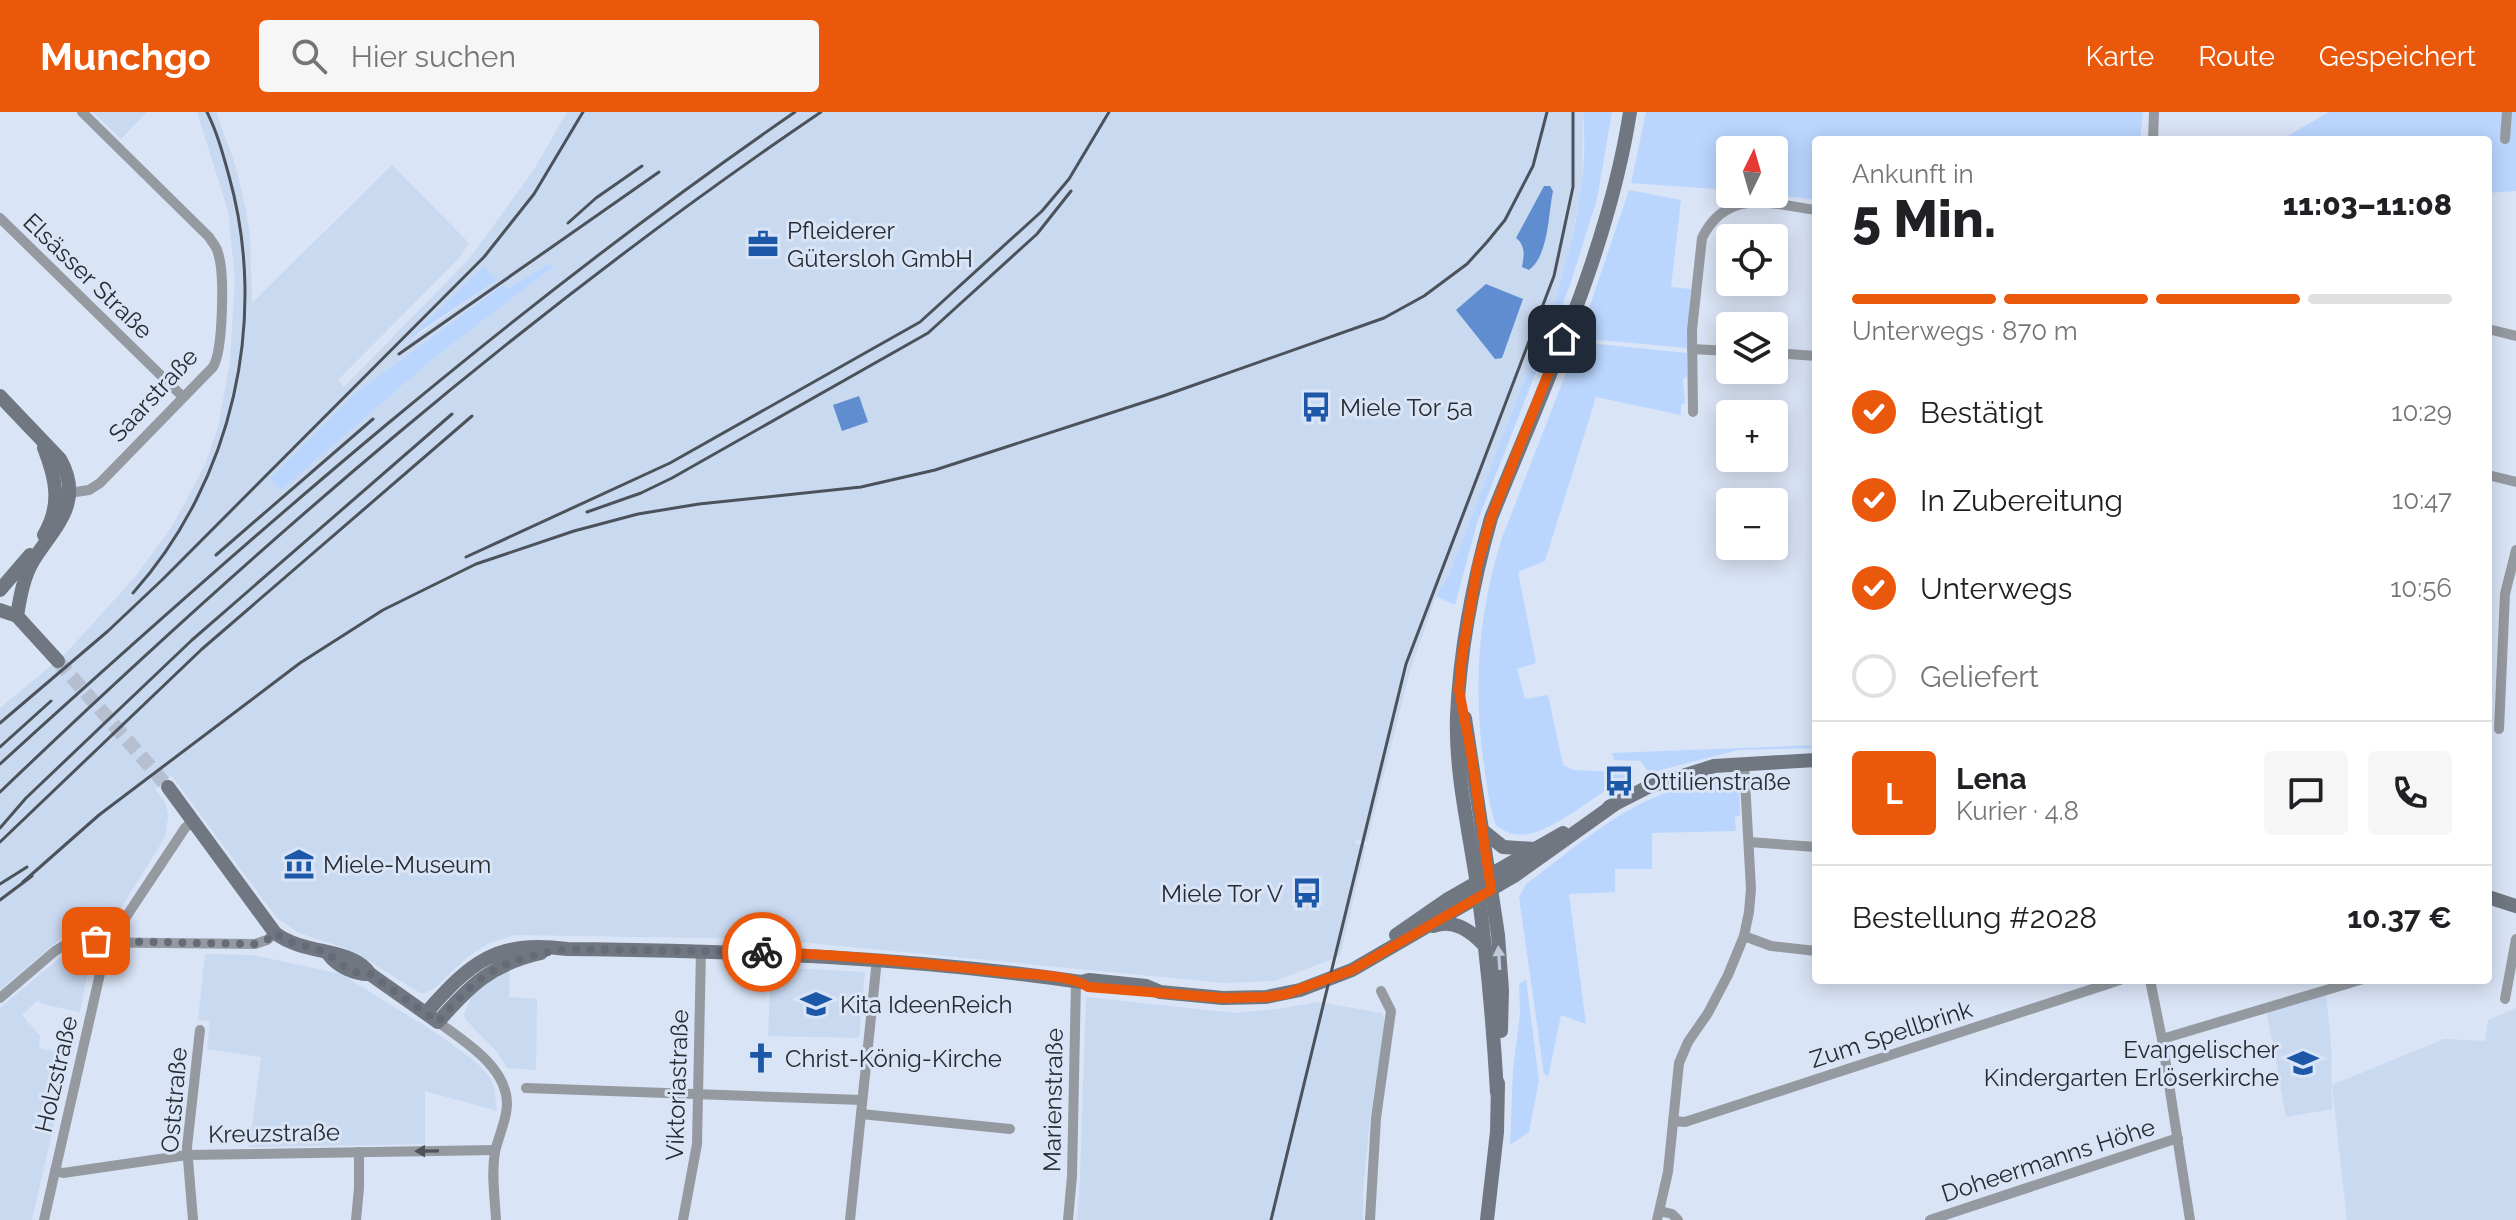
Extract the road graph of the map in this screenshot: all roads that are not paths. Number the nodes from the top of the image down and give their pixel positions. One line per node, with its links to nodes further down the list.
1 (82, 112): 16 (street, Saarstraße)
2 (1630, 112): 28 (street)
3 (2154, 112): 5 (street)
4 (2507, 112): 6 (street)
5 (2153, 136)
6 (2505, 139)
7 (1812, 210): 11 (street)
8 (0, 218): 16 (street, Elsässer Straße)
9 (2492, 330): 10 (street)
10 (2516, 336)
11 (1692, 349): 12 (street); 17 (street)
12 (1716, 350)
13 (1788, 354): 14 (street)
14 (1812, 356)
15 (0, 396): 20 (street)
16 (183, 397): 20 (street, Saarstraße)
17 (1693, 412)
18 (2492, 476): 19 (street)
19 (2516, 482)
20 (63, 494): 22 (street); 24 (street)
21 (2516, 550): 25 (street)
22 (0, 590)
23 (0, 610): 24 (street)
24 (17, 616): 27 (street)
25 (2503, 634): 26 (street); 29 (street)
26 (2516, 637)
27 (58, 661)
28 (1459, 690): 35 (street); 39 (street)
29 (2499, 729)
30 (1812, 760): 31 (street)
31 (1744, 763): 33 (street); 36 (street)
32 (168, 787): 34 (street)
33 (1615, 804): 38 (street); 39 (street)
34 (193, 821): 43 (street); 46 (street, Holzstraße)
35 (1482, 830): 38 (street); 39 (street)
36 (1749, 842): 37 (street); 44 (street)
37 (1812, 847)
38 (1537, 848): 39 (street)
39 (1483, 886): 42 (street); 47 (street); 51 (street); 63 (street, one-way to 39)
40 (2492, 898): 41 (street)
41 (2516, 906)
42 (1421, 931): 47 (street); 51 (street)
43 (275, 933): 46 (street); 59 (street)
44 (1744, 936): 49 (street); 67 (street)
45 (2516, 939): 58 (street)
46 (110, 941): 57 (street); 73 (street, Holzstraße)
47 (1484, 945): 63 (street)
48 (701, 950): 50 (street); 59 (street); 64 (street, Viktoriastraße)
49 (1812, 951)
50 (877, 959): 52 (street); 65 (street)
51 (1336, 977): 52 (street)
52 (1078, 982): 81 (street, Marienstraße)
53 (2108, 984): 67 (street, Zum Spellbrink)
54 (2151, 984): 61 (street, Doheermanns Höhe)
55 (2347, 984): 61 (street)
56 (1381, 991): 82 (street)
57 (0, 998)
58 (2505, 999)
59 (432, 1018): 70 (street)
60 (200, 1030): 72 (street, Oststraße)
61 (2162, 1039): 69 (street, Doheermanns Höhe)
62 (526, 1088): 64 (street)
63 (1497, 1092): 83 (street)
64 (699, 1095): 65 (street); 79 (street, Viktoriastraße)
65 (862, 1100): 66 (street)
66 (861, 1114): 68 (street); 80 (street)
67 (1673, 1121): 74 (street)
68 (1010, 1129)
69 (2178, 1138): 85 (street, Doheermanns Höhe); 86 (street, Doheermanns Höhe)
70 (495, 1150): 71 (street, Kreuzstraße, one-way to 71); 78 (street)
71 (359, 1152): 72 (street, Kreuzstraße); 77 (street)
72 (187, 1155): 73 (street, Kreuzstraße); 76 (street, Oststraße)
73 (55, 1171): 75 (street, Holzstraße)
74 (1659, 1215): 84 (street)
75 (44, 1220)
76 (193, 1220)
77 (356, 1220)
78 (496, 1220)
79 (683, 1220)
80 (850, 1220)
81 (1068, 1220)
82 (1370, 1220)
83 (1487, 1220)
84 (1678, 1220)
85 (1930, 1220)
86 (2190, 1220)

